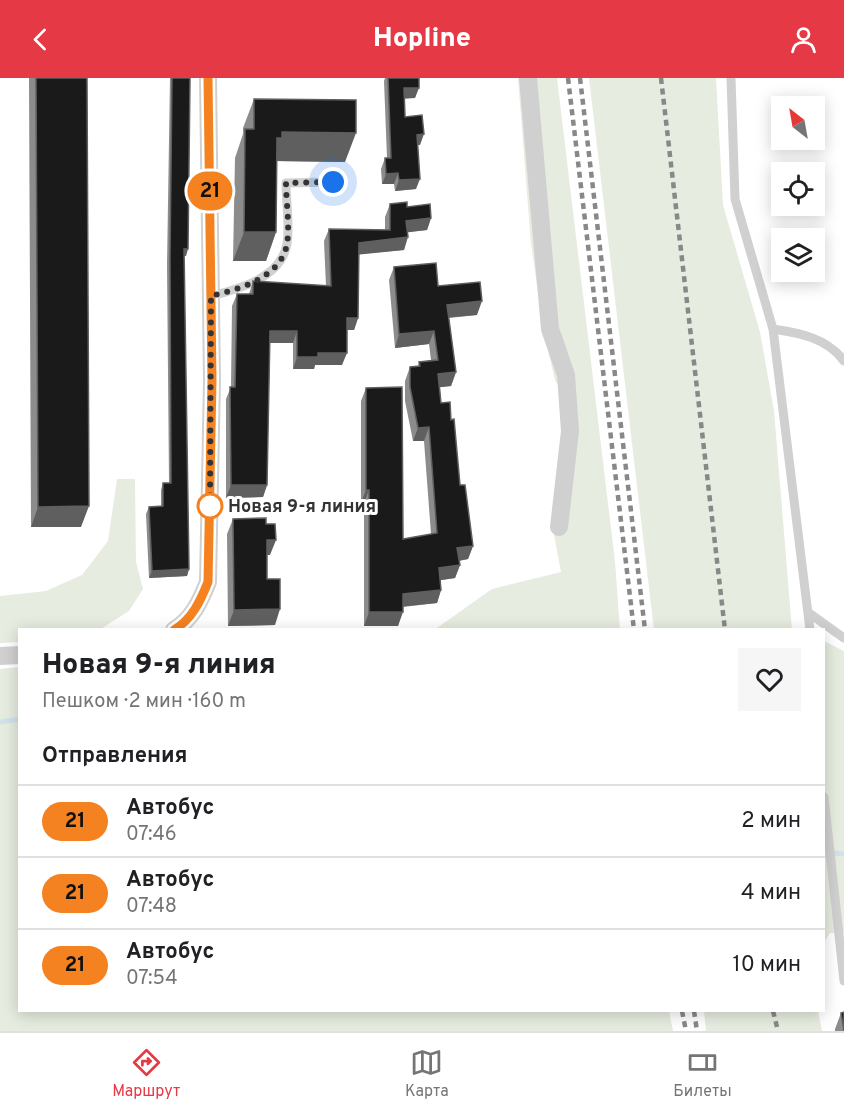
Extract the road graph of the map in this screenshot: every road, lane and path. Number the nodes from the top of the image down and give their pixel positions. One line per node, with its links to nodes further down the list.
1 (208, 78): 5 (street)
2 (528, 78): 8 (street)
3 (731, 78): 6 (lane)
4 (333, 182): 5 (lane)
5 (211, 296): 10 (street)
6 (773, 329): 7 (lane); 9 (lane)
7 (844, 361)
8 (559, 527)
9 (809, 613): 11 (lane); 12 (lane)
10 (177, 628)
11 (810, 628)
12 (844, 638)
13 (18, 655): 14 (street)
14 (0, 656)
15 (825, 809): 16 (lane)
16 (844, 981)

